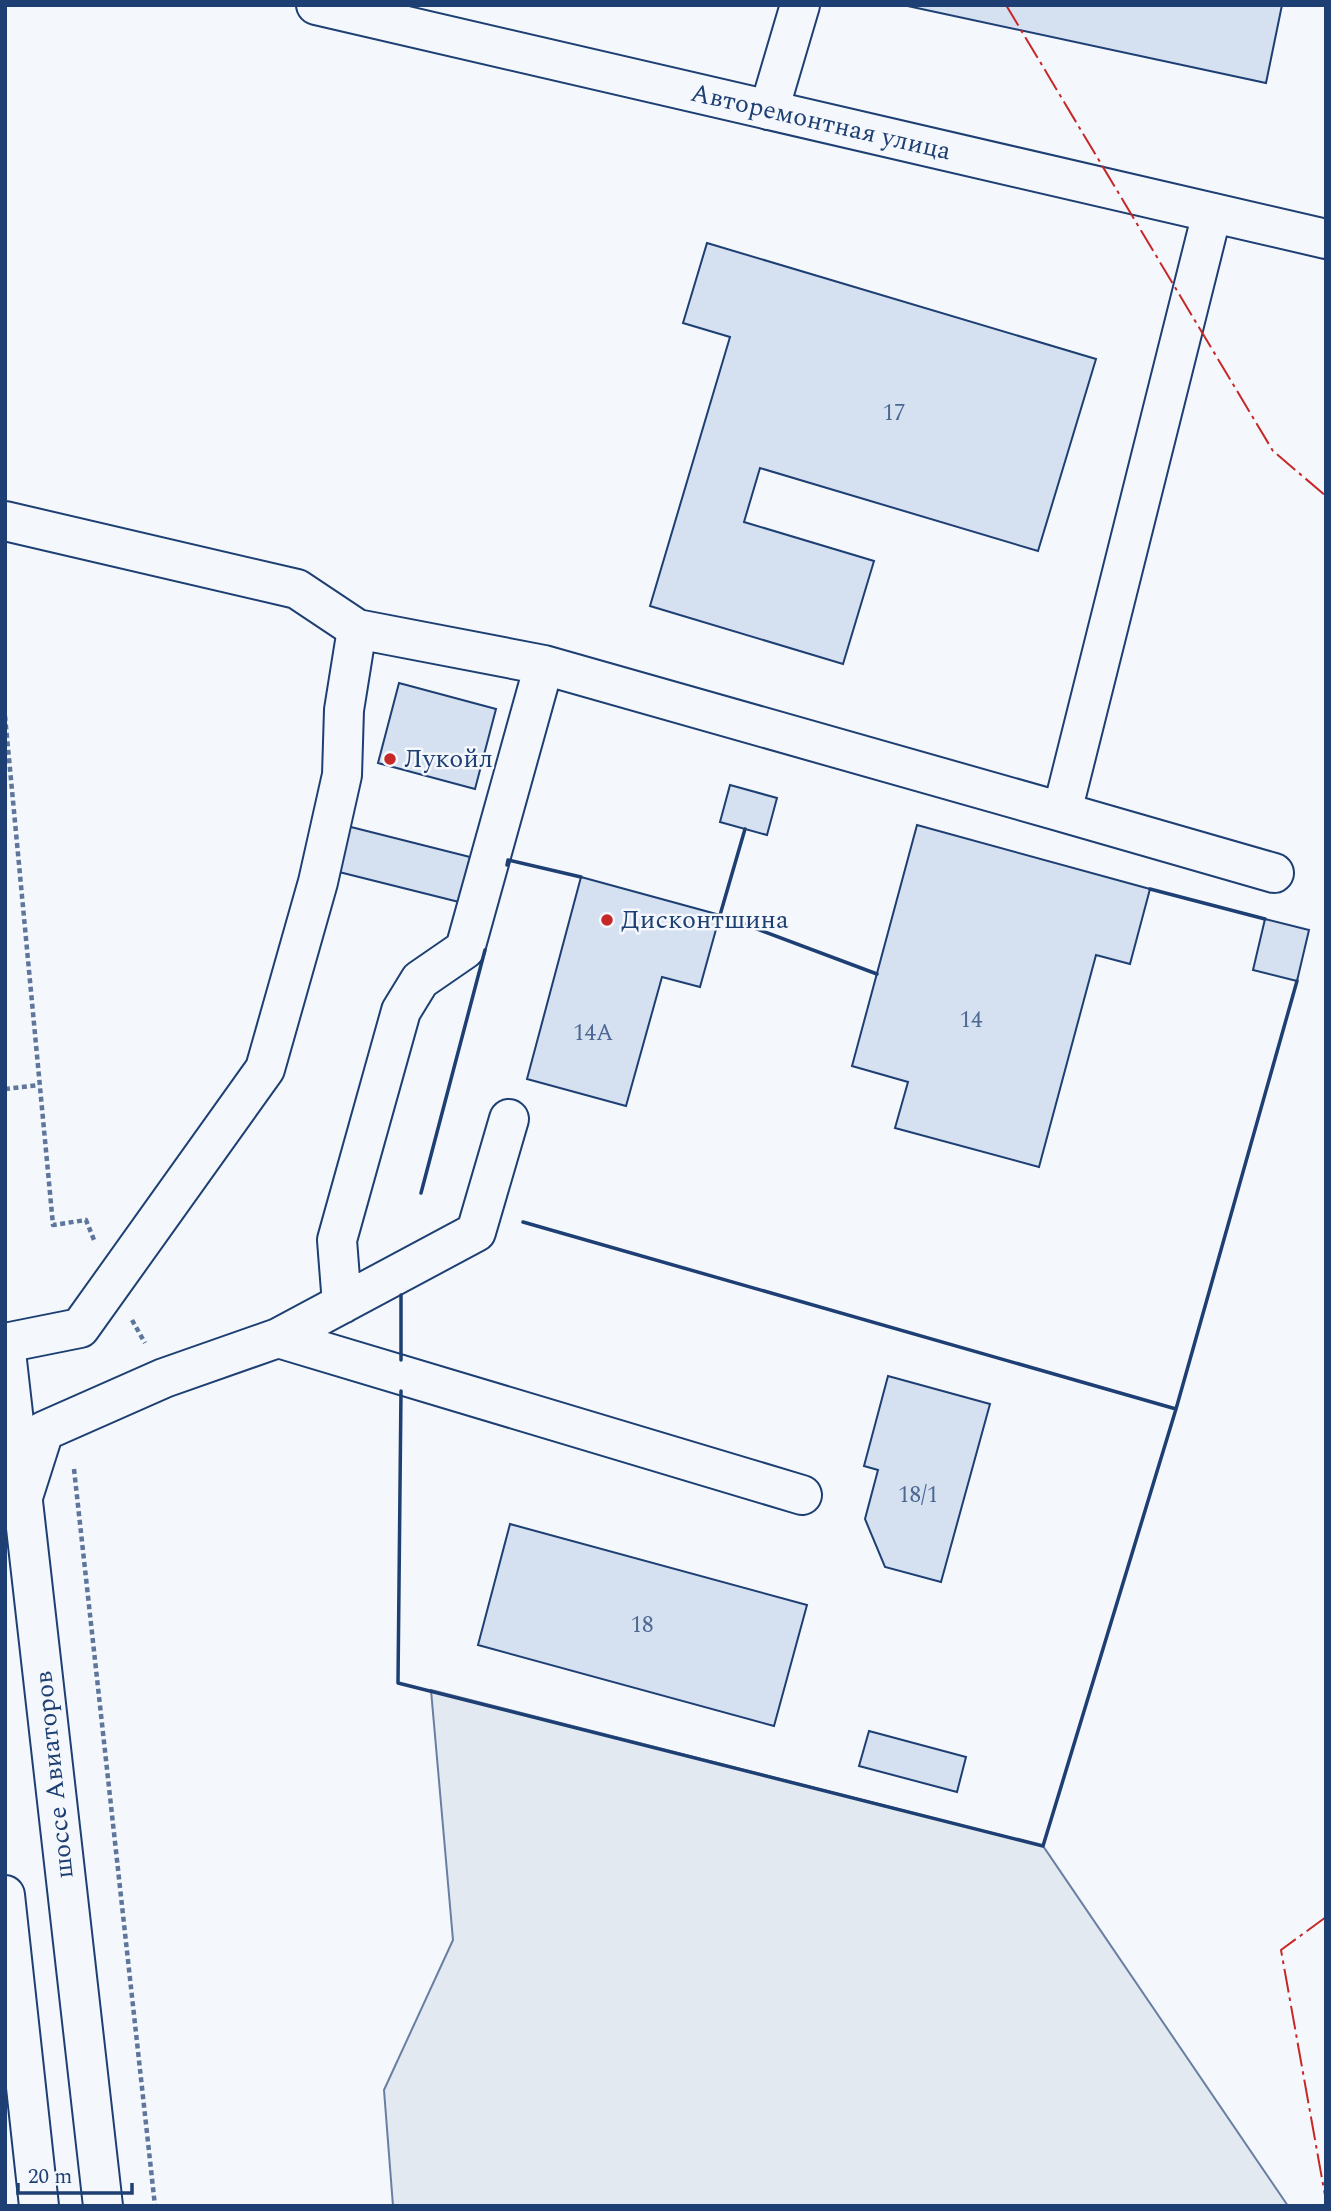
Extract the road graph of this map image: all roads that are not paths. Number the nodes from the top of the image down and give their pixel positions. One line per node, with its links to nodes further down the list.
1 (316, 5): 3 (main road, Авторемонтная улица)
2 (800, 5): 3 (main road)
3 (769, 110): 4 (main road, Авторемонтная улица)
4 (1212, 213): 5 (main road, Авторемонтная улица); 9 (main road)
5 (1326, 240)
6 (5, 521): 7 (main road)
7 (357, 629): 8 (main road); 14 (main road)
8 (544, 665): 9 (main road); 12 (main road)
9 (1062, 812): 10 (main road)
10 (1274, 873)
11 (509, 1119): 12 (main road)
12 (342, 1304): 13 (main road)
13 (278, 1338): 15 (main road); 16 (main road)
14 (5, 1343): 16 (main road, шоссе Авиаторов)
15 (802, 1495)
16 (23, 1497): 19 (main road, шоссе Авиаторов)
17 (5, 1895): 18 (main road)
18 (39, 2206)
19 (103, 2206)

